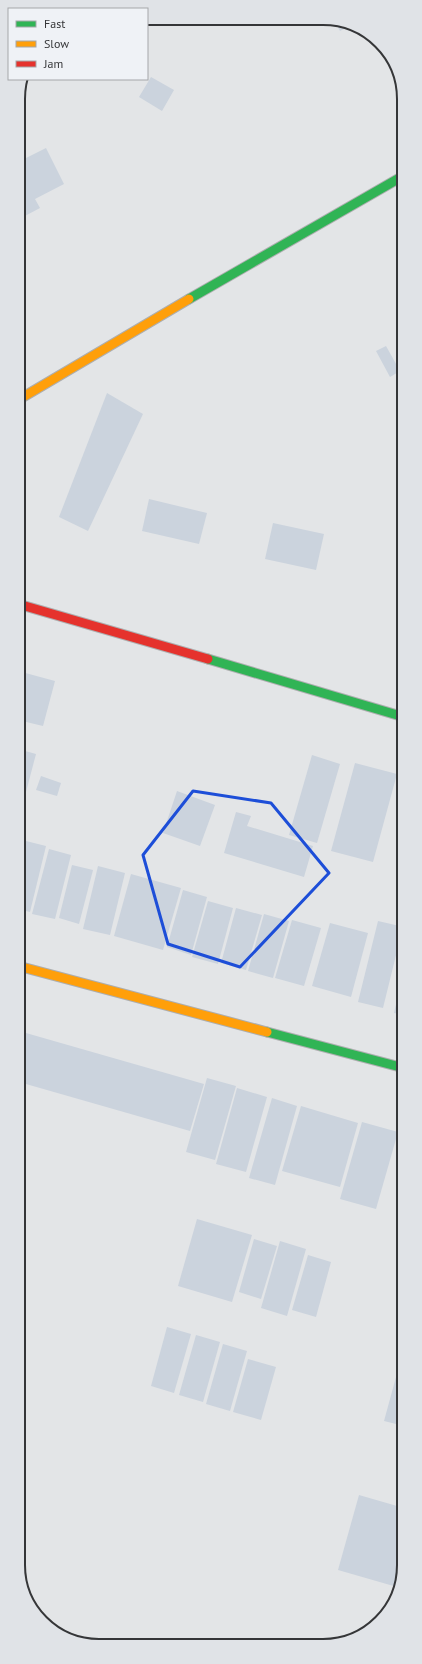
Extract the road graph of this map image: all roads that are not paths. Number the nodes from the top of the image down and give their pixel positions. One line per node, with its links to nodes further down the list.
1 (397, 179): 2 (street)
2 (25, 396)
3 (25, 606): 4 (street)
4 (397, 715)
5 (25, 968): 6 (street)
6 (397, 1066)

